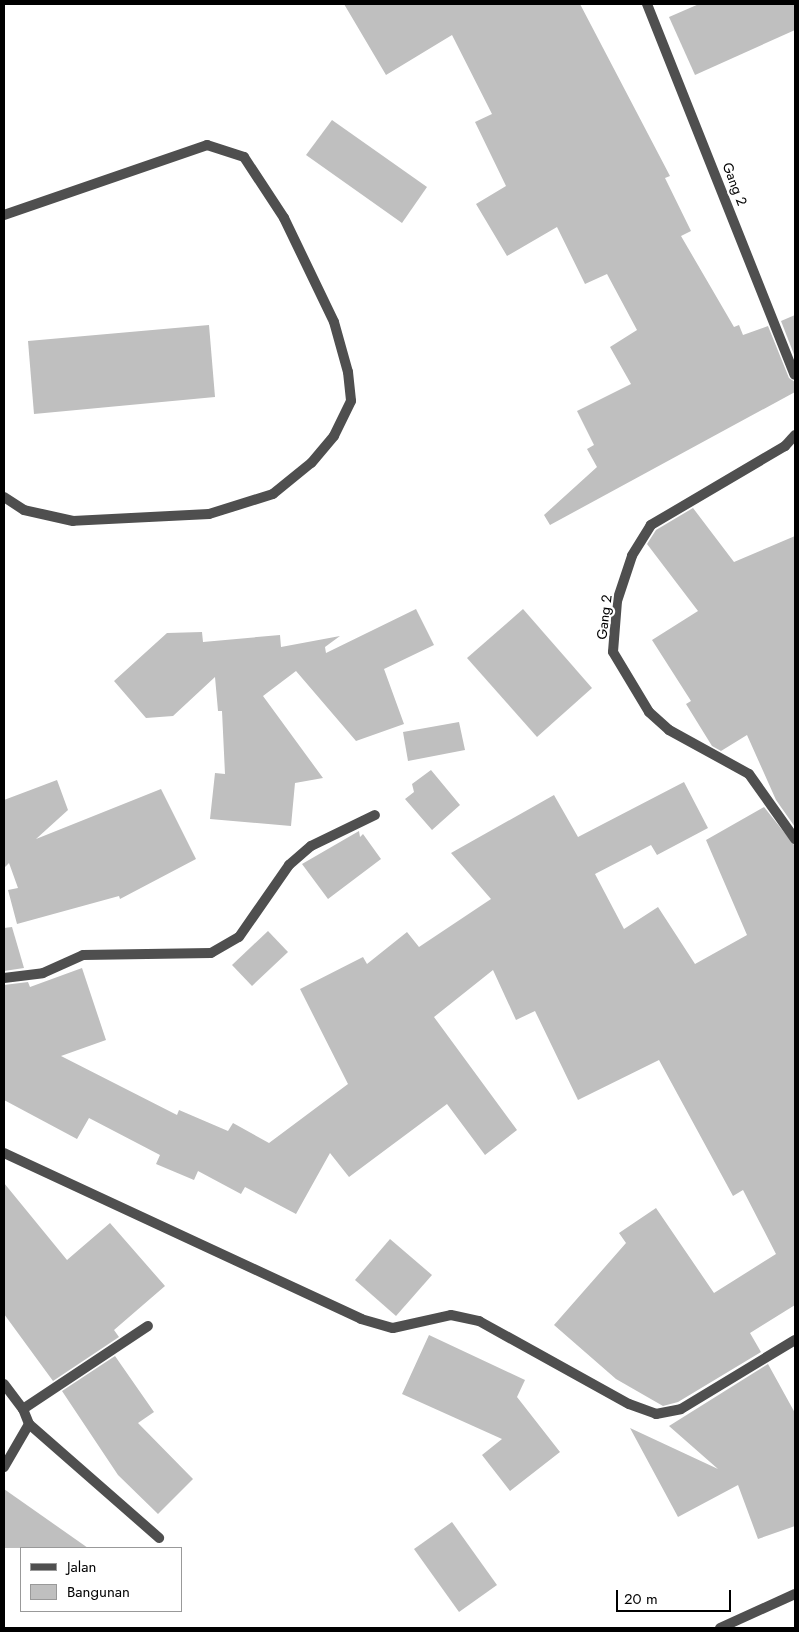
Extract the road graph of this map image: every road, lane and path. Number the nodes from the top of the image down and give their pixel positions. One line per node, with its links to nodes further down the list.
1 (647, 4): 3 (street, Gang 2)
2 (4, 215): 5 (street)
3 (795, 375)
4 (795, 435): 7 (street, Gang 2)
5 (4, 497)
6 (375, 814): 8 (street)
7 (795, 839)
8 (4, 978)
9 (4, 1153): 11 (street)
10 (148, 1326): 13 (street)
11 (795, 1340)
12 (4, 1384): 13 (street)
13 (23, 1409): 14 (street)
14 (29, 1424): 15 (street); 16 (street)
15 (4, 1468)
16 (159, 1538)
17 (795, 1594): 18 (street)
18 (720, 1628)

